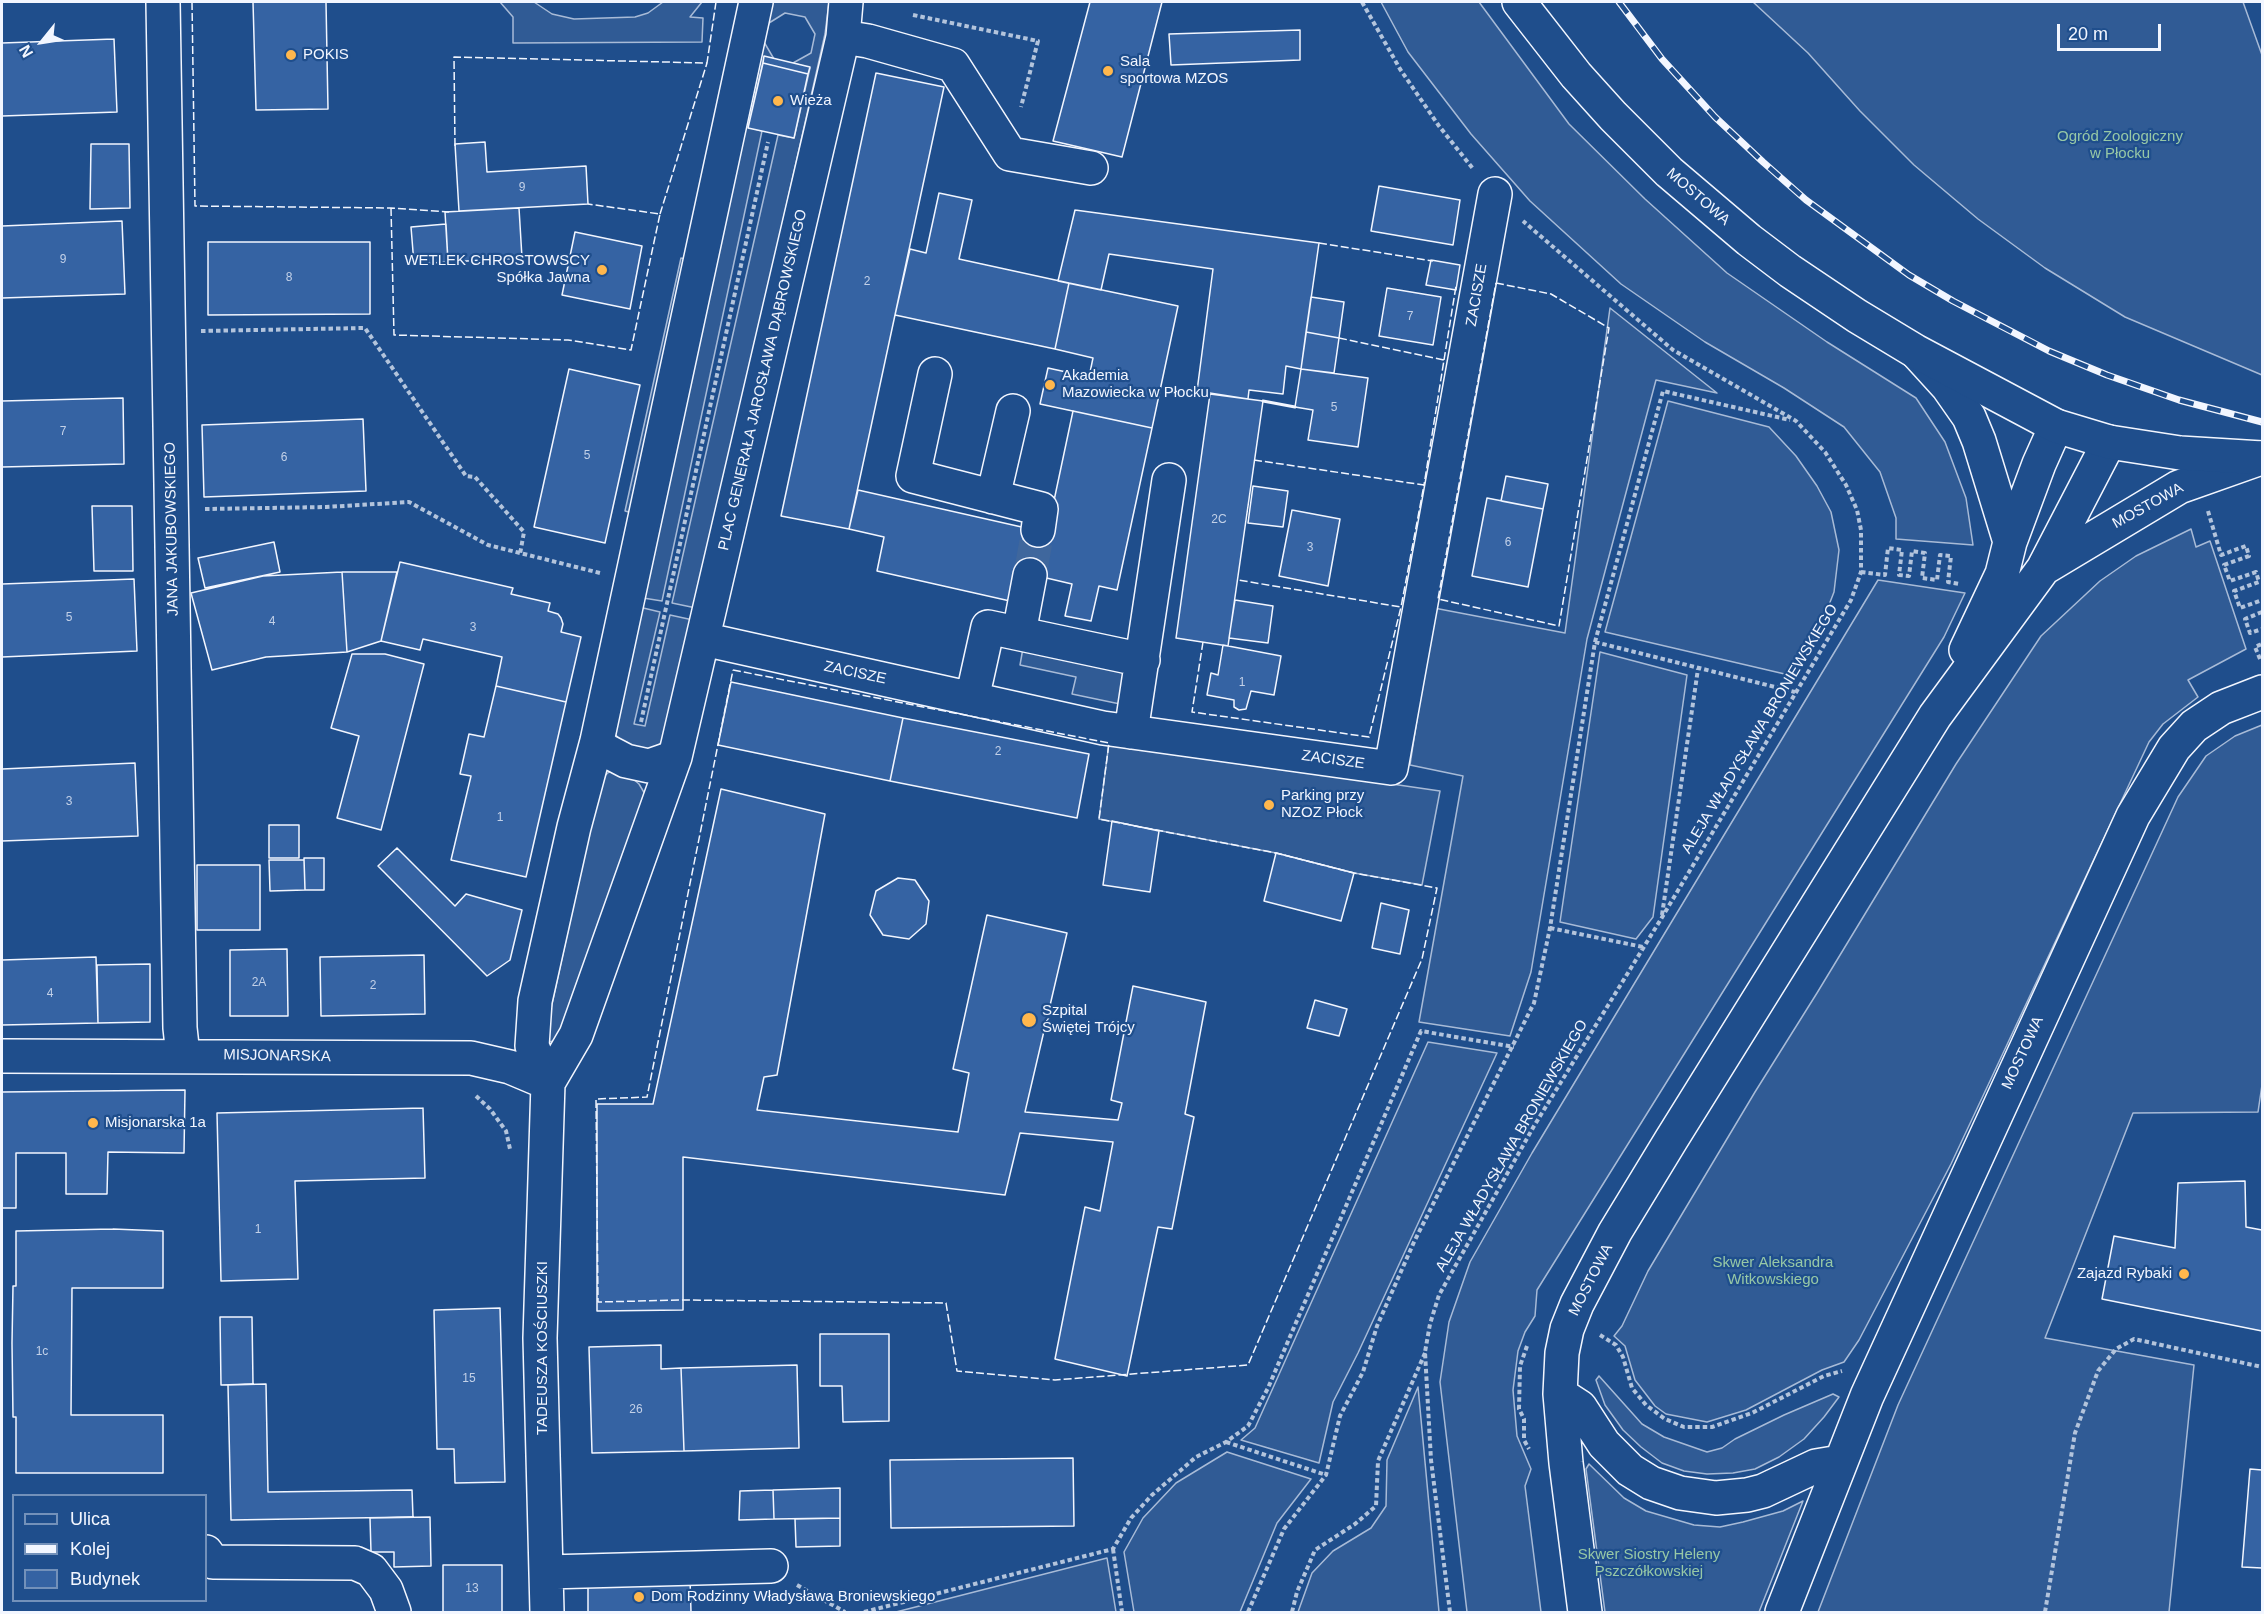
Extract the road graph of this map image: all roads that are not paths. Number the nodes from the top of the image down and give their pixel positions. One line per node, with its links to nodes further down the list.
1 (164, 2): 29 (street, JANA JAKUBOWSKIEGO)
2 (756, 2): 27 (street)
3 (846, 2): 5 (street, PLAC GENERAŁA JAROSŁAWA DĄBROWSKIEGO)
4 (1519, 2): 8 (street, MOSTOWA)
5 (843, 37): 6 (street); 20 (street, PLAC GENERAŁA JAROSŁAWA DĄBROWSKIEGO)
6 (1091, 168)
7 (1495, 194): 26 (street, ZACISZE)
8 (1915, 351): 11 (street, MOSTOWA); 17 (street, MOSTOWA)
9 (935, 374): 15 (street)
10 (1013, 411): 15 (street)
11 (2056, 426): 12 (street, MOSTOWA); 17 (street, MOSTOWA)
12 (2109, 442): 13 (street, MOSTOWA); 18 (street, MOSTOWA)
13 (2262, 458): 18 (street, MOSTOWA)
14 (1168, 480): 22 (street)
15 (993, 497): 16 (street)
16 (1038, 530)
17 (2010, 542): 25 (street, MOSTOWA)
18 (2043, 569): 25 (street, MOSTOWA)
19 (1030, 575): 21 (street)
20 (705, 628): 24 (street, ZACISZE); 28 (street, PLAC GENERAŁA JAROSŁAWA DĄBROWSKIEGO)
21 (1019, 633): 22 (street); 24 (street)
22 (1143, 660): 26 (street)
23 (2262, 678): 33 (street, MOSTOWA)
24 (972, 699): 26 (street, ZACISZE)
25 (1935, 716): 32 (street, MOSTOWA)
26 (1131, 732)
27 (597, 741): 28 (street); 31 (street)
28 (675, 757): 31 (street, PLAC GENERAŁA JAROSŁAWA DĄBROWSKIEGO)
29 (183, 1055): 30 (street, MISJONARSKA); 31 (street, MISJONARSKA)
30 (2, 1056)
31 (548, 1083): 36 (street, TADEUSZA KOŚCIUSZKI)
32 (1560, 1394): 33 (street); 39 (street, MOSTOWA)
33 (1840, 1461): 40 (street, MOSTOWA)
34 (207, 1553): 37 (street)
35 (771, 1566): 36 (street)
36 (547, 1572): 38 (street, TADEUSZA KOŚCIUSZKI)
37 (394, 1612)
38 (547, 1612)
39 (1585, 1612)
40 (1782, 1612)

